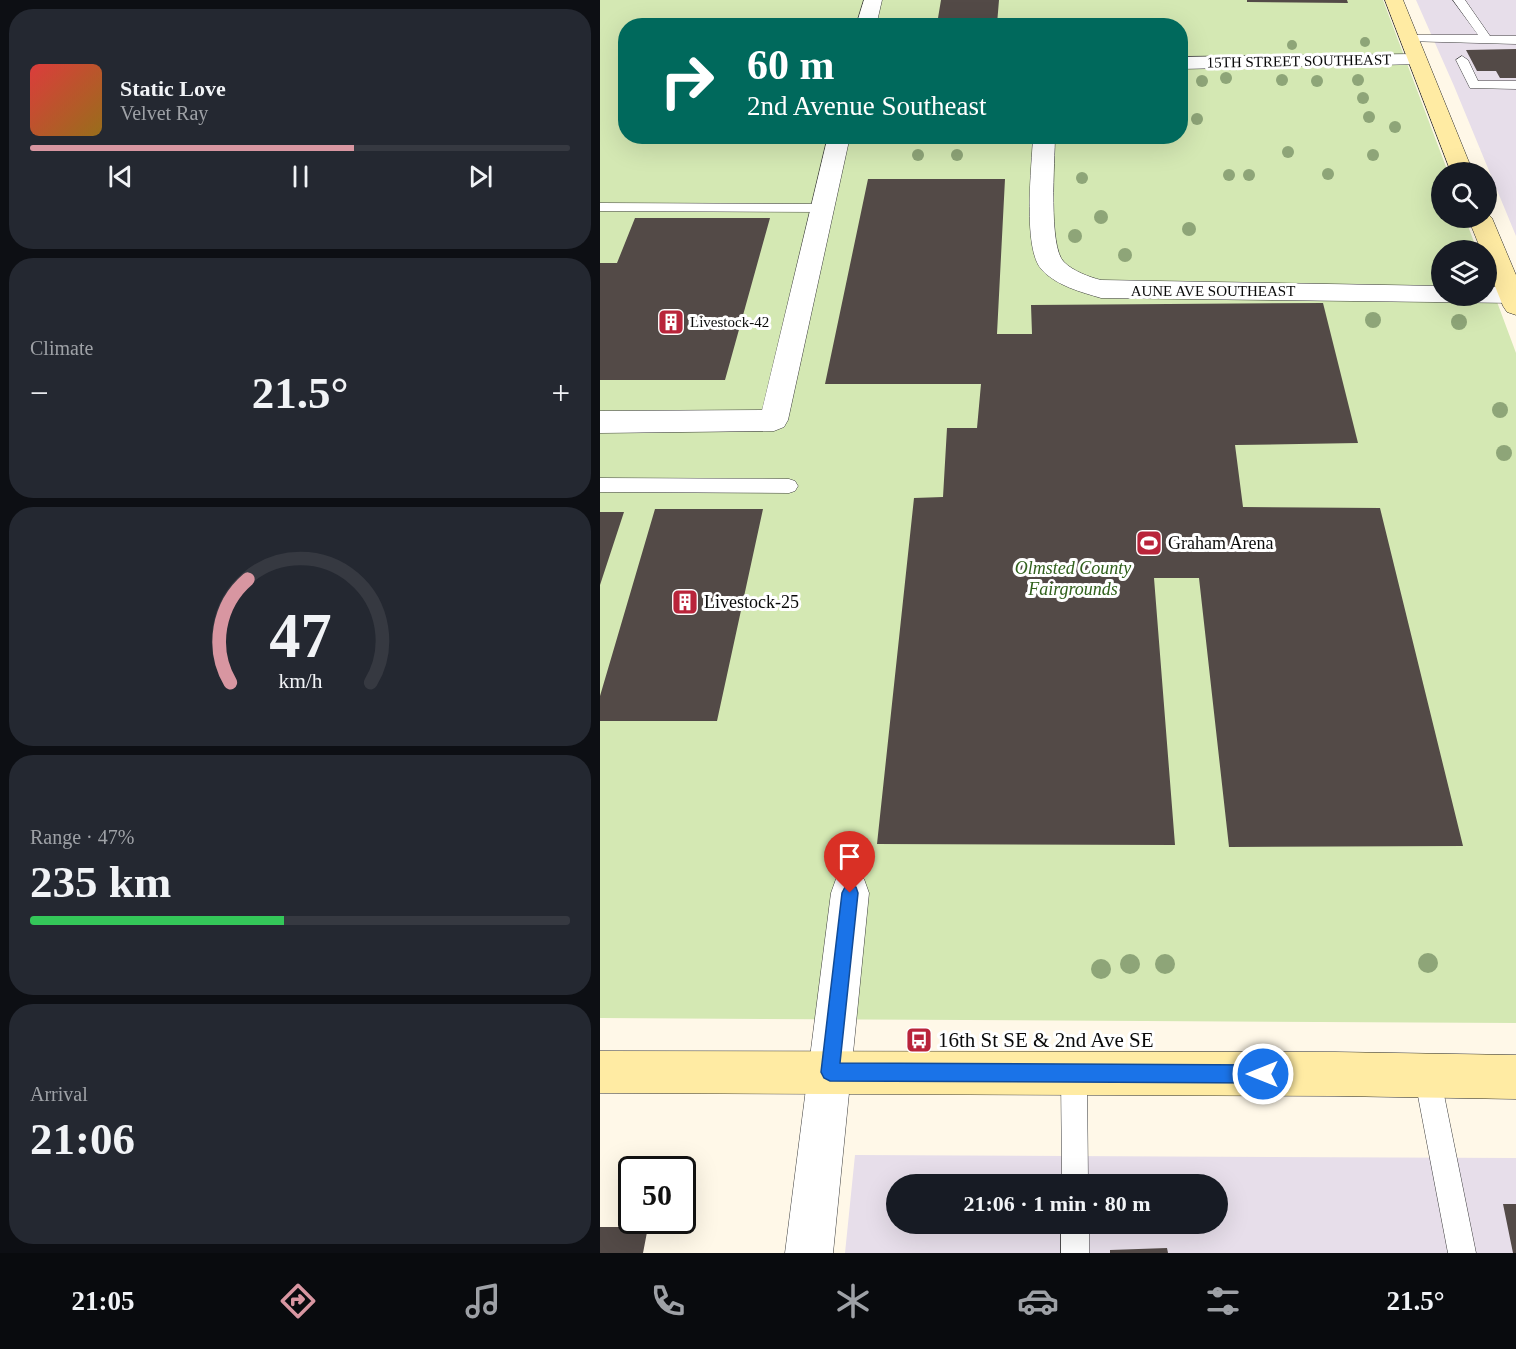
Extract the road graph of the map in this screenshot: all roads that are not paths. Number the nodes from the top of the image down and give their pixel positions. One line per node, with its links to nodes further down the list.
1 (873, 0): 4 (street)
2 (1394, 0): 5 (main road)
3 (1459, 0): 6 (lane)
4 (868, 18)
5 (1409, 39): 6 (lane); 8 (main road)
6 (1485, 39): 7 (lane)
7 (1516, 40)
8 (1417, 60): 10 (street, 15TH STREET SOUTHEAST); 14 (main road)
9 (1462, 60): 11 (lane)
10 (1188, 63)
11 (1516, 85)
12 (837, 144): 16 (street)
13 (1044, 144): 18 (street, AUNE AVE SOUTHEAST)
14 (1458, 162)
15 (600, 207): 16 (lane)
16 (823, 208): 19 (street)
17 (1484, 228): 18 (main road)
18 (1514, 301)
19 (600, 422)
20 (600, 485): 21 (lane)
21 (789, 486)
22 (850, 893): 24 (street)
23 (600, 1072): 24 (main road)
24 (830, 1072): 25 (main road); 30 (street)
25 (1074, 1073): 26 (main road); 28 (lane)
26 (1427, 1075): 27 (main road); 32 (lane)
27 (1516, 1077)
28 (1075, 1174)
29 (1075, 1234): 31 (lane)
30 (808, 1253)
31 (1075, 1253)
32 (1462, 1253)

